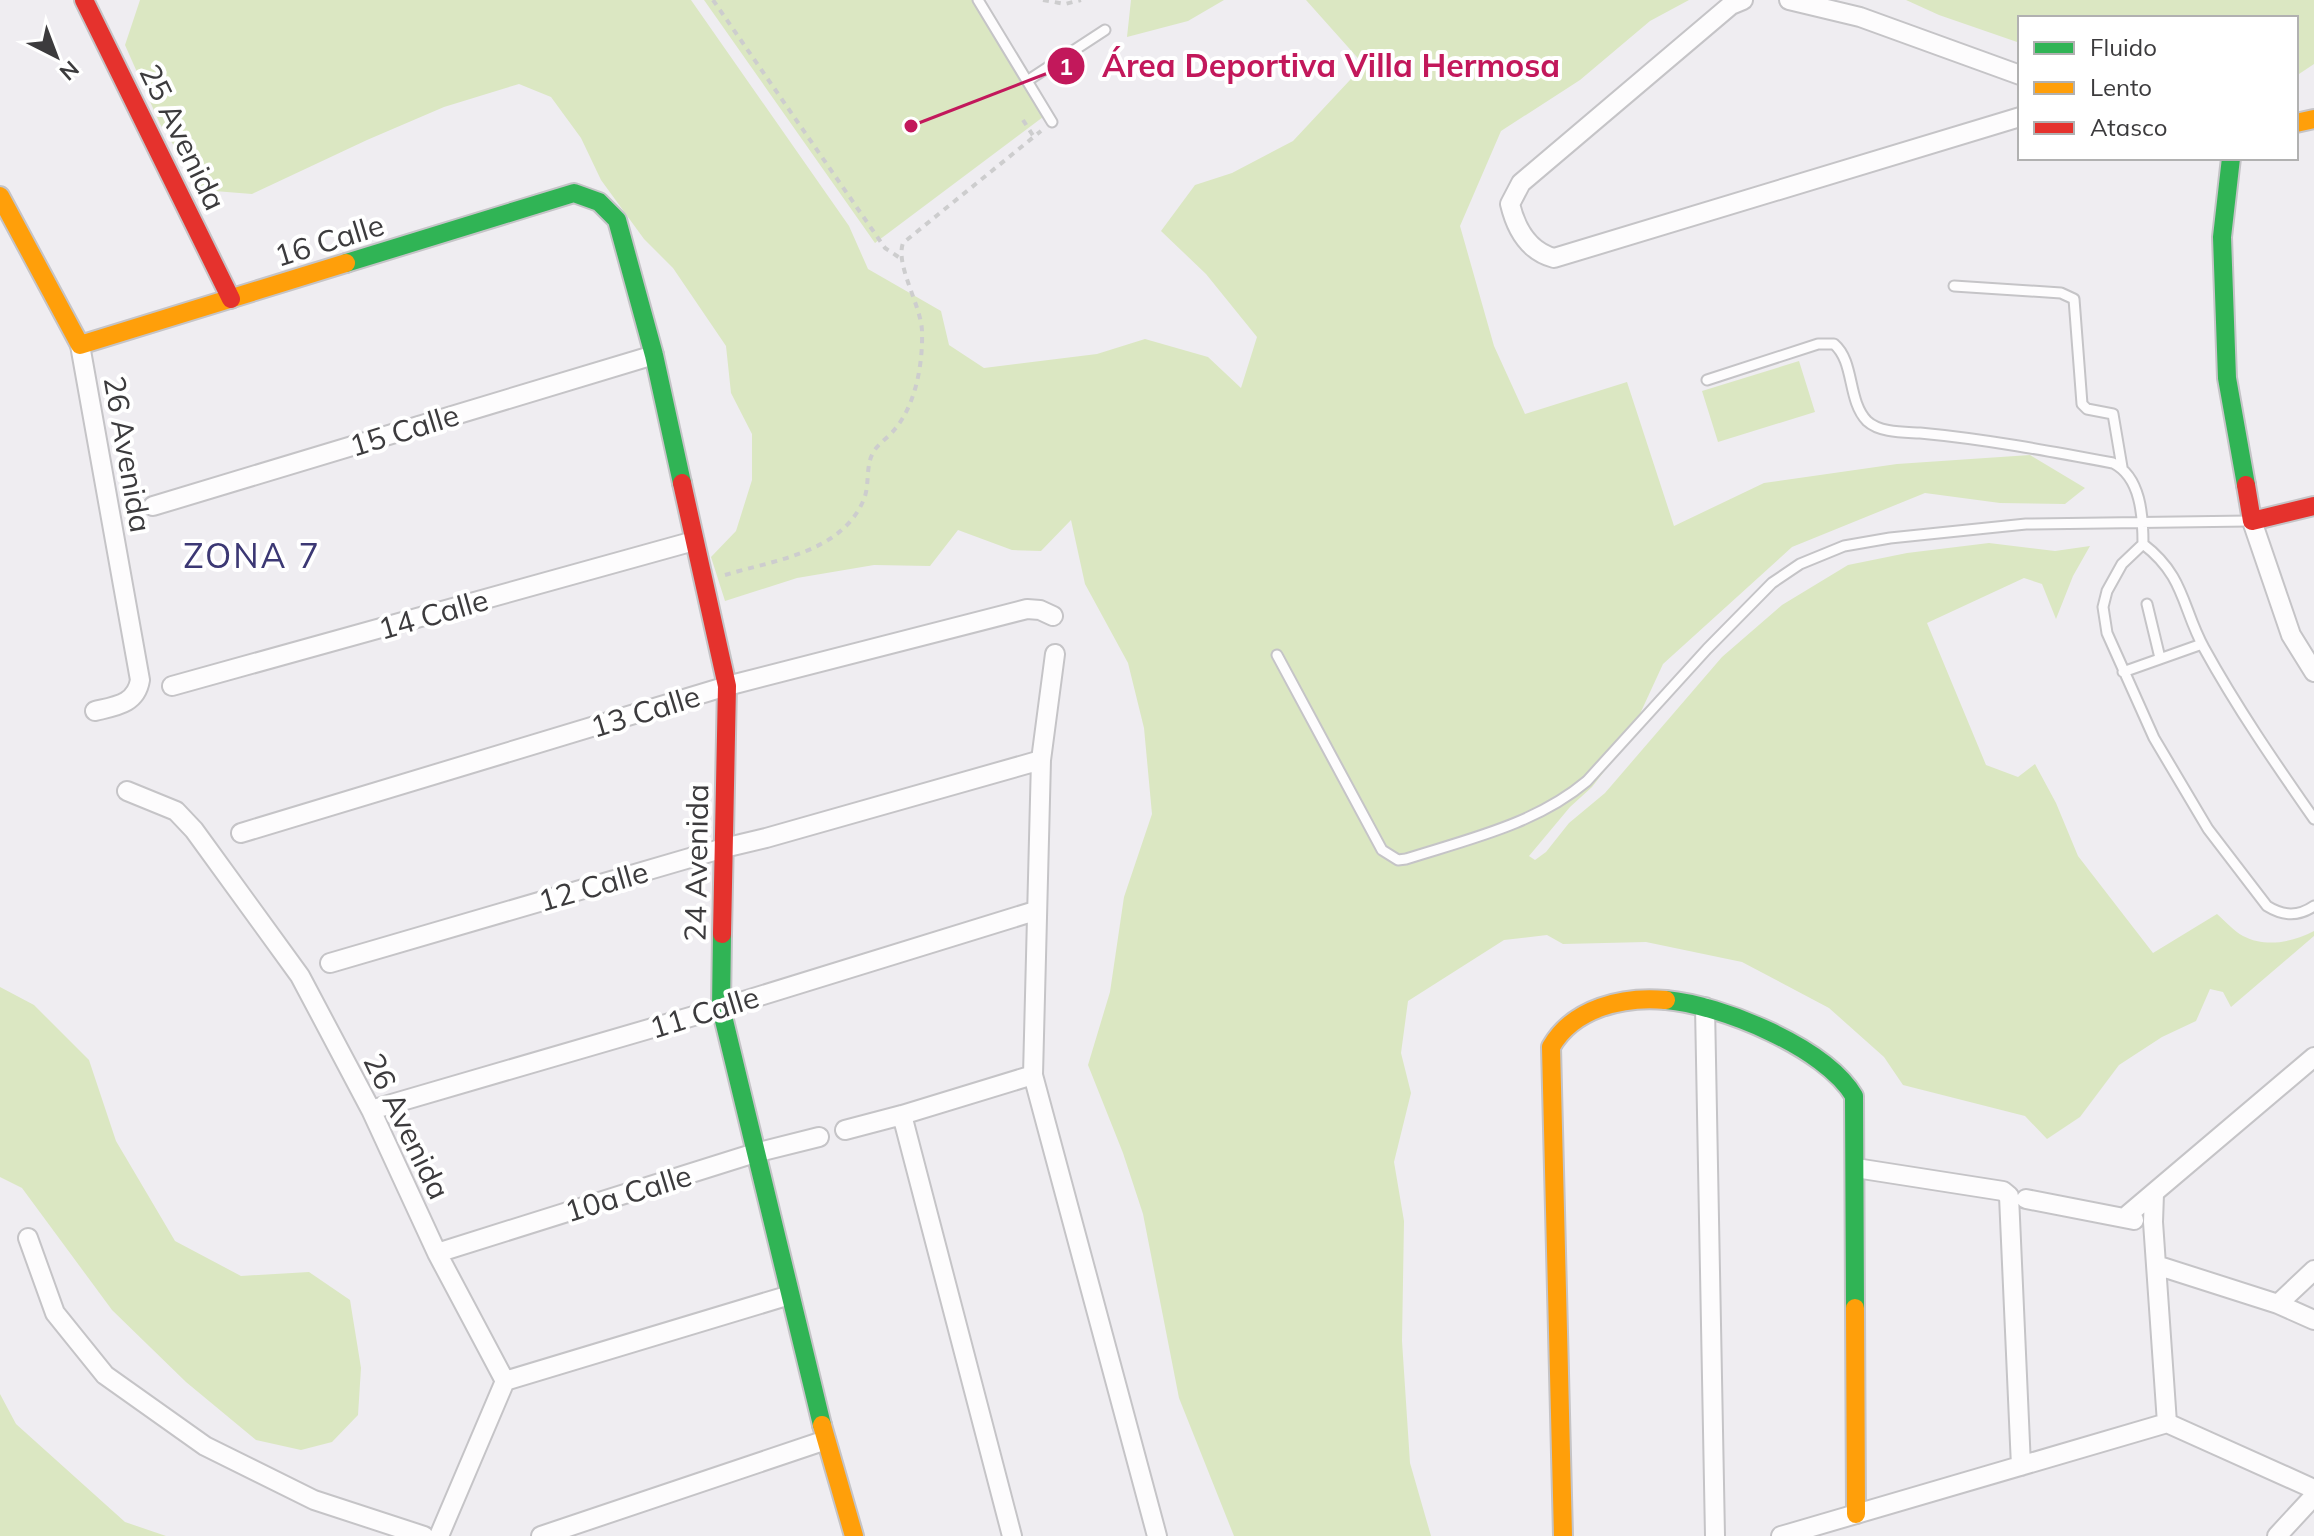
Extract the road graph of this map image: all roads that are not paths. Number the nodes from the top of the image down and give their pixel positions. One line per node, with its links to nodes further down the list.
1 (84, 0): 14 (main road, 25 Avenida)
2 (978, 0): 7 (lane)
3 (1743, 0): 8 (street)
4 (1789, 0): 6 (street)
5 (1105, 30): 7 (lane)
6 (2018, 74)
7 (1027, 81): 9 (lane)
8 (2018, 118)
9 (1052, 122)
10 (2231, 160): 21 (main road)
11 (0, 196): 15 (main road, 26 Avenida)
12 (594, 198): 14 (main road, 16 Calle); 16 (main road, 24 Avenida)
13 (1954, 286): 18 (lane)
14 (231, 299): 15 (main road, 16 Calle)
15 (80, 345): 35 (street, 26 Avenida)
16 (654, 355): 19 (street, 15 Calle); 23 (main road, 24 Avenida)
17 (1707, 380): 18 (lane)
18 (2122, 467): 22 (lane)
19 (153, 506)
20 (2314, 506): 21 (main road)
21 (2252, 521): 22 (lane); 32 (street)
22 (2143, 523): 24 (lane); 29 (lane)
23 (694, 541): 33 (street, 14 Calle); 34 (main road, 24 Avenida)
24 (2143, 544): 27 (lane); 31 (lane)
25 (2147, 604): 30 (lane)
26 (1053, 616): 34 (street, 13 Calle)
27 (2202, 644): 30 (lane); 38 (lane)
28 (1055, 654): 36 (street)
29 (1277, 655)
30 (2160, 658): 31 (lane)
31 (2123, 672): 41 (lane)
32 (2314, 672)
33 (172, 686)
34 (727, 686): 39 (street, 13 Calle); 40 (main road, 24 Avenida)
35 (95, 711)
36 (1041, 760): 40 (street, 12 Calle); 42 (street)
37 (127, 791): 48 (street, 26 Avenida)
38 (2314, 819)
39 (241, 833)
40 (724, 848): 43 (street, 12 Calle); 45 (main road, 24 Avenida)
41 (2314, 906)
42 (1035, 911): 45 (street, 11 Calle); 47 (street)
43 (330, 963)
44 (1705, 1007): 53 (main road); 78 (main road); 79 (street)
45 (721, 1008): 48 (street, 11 Calle); 52 (main road, 24 Avenida)
46 (2314, 1057): 54 (street)
47 (1033, 1075): 49 (street); 77 (street)
48 (371, 1110): 59 (street, 26 Avenida)
49 (902, 1115): 50 (street); 76 (street)
50 (845, 1130)
51 (819, 1137): 52 (street, 10a Calle)
52 (755, 1153): 59 (street, 10a Calle); 62 (main road, 24 Avenida)
53 (1856, 1168): 68 (street); 71 (main road)
54 (2154, 1194): 56 (street); 57 (street)
55 (2026, 1199): 56 (street)
56 (2124, 1218): 57 (street)
57 (2153, 1222): 60 (street)
58 (28, 1238): 72 (street)
59 (437, 1253): 65 (street, 26 Avenida)
60 (2156, 1265): 63 (street); 66 (street)
61 (2314, 1270): 63 (street)
62 (790, 1295): 65 (street); 67 (main road, 24 Avenida)
63 (2278, 1304): 64 (street)
64 (2314, 1320)
65 (505, 1381): 73 (street)
66 (2167, 1423): 68 (street); 69 (street)
67 (826, 1440): 74 (street); 75 (main road, 24 Avenida)
68 (2021, 1466): 71 (street)
69 (2314, 1489)
70 (2314, 1496): 81 (street)
71 (1856, 1514): 80 (street)
72 (424, 1536)
73 (439, 1536)
74 (541, 1536)
75 (854, 1536)
76 (1012, 1536)
77 (1157, 1536)
78 (1563, 1536)
79 (1715, 1536)
80 (1781, 1536)
81 (2277, 1536)

